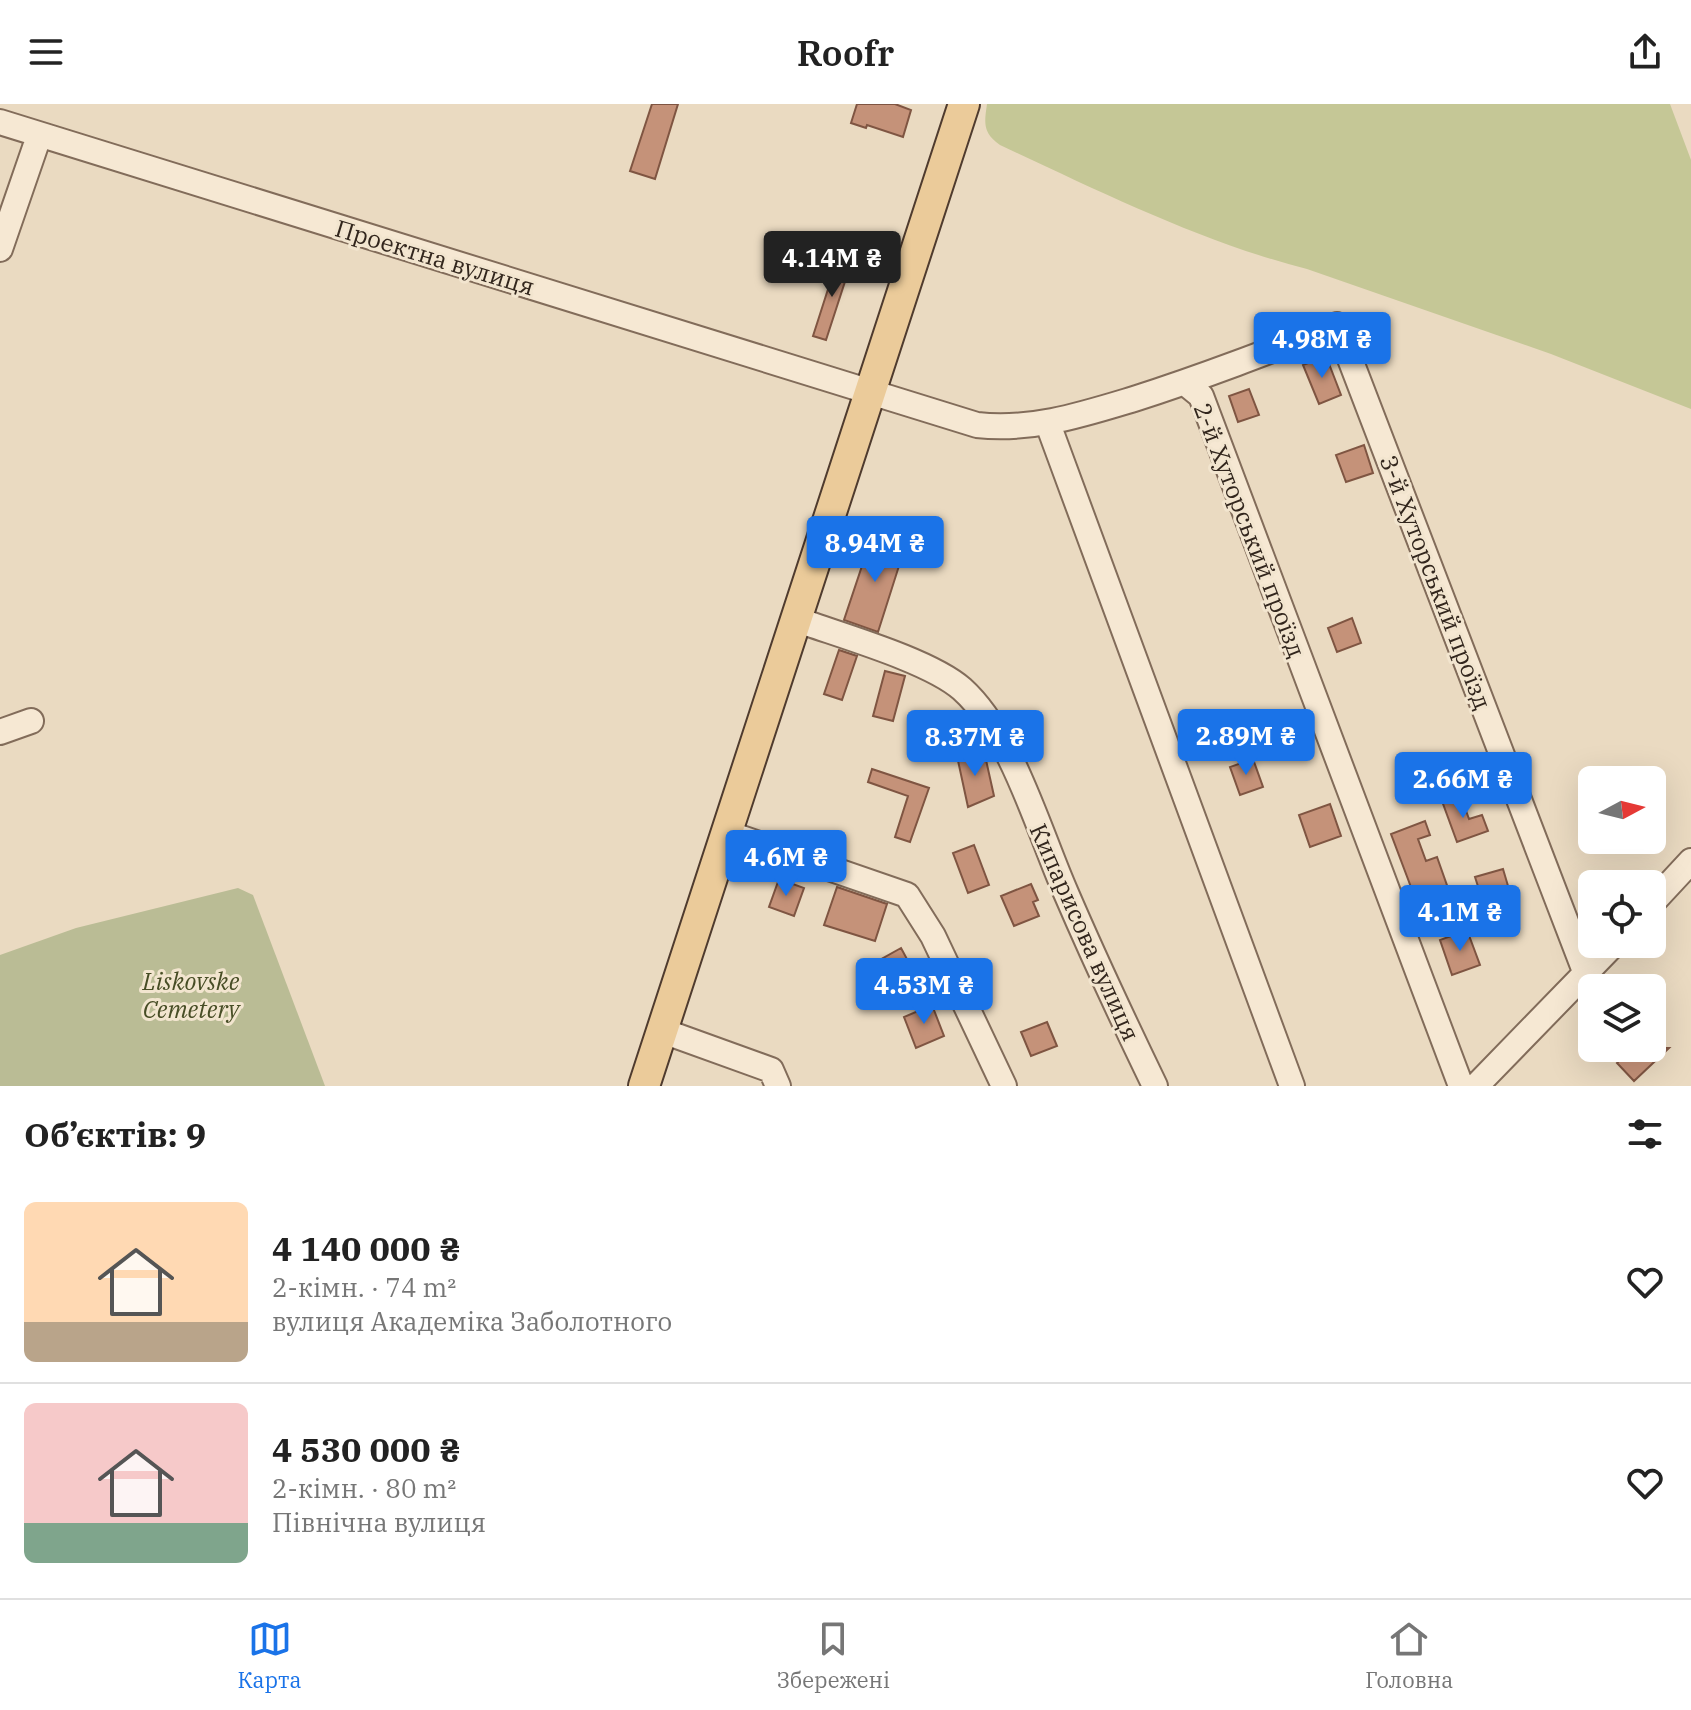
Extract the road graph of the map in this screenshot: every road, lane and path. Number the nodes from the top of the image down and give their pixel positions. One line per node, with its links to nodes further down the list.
1 (964, 104): 7 (main road)
2 (0, 122): 3 (street, Проектна вулиця)
3 (39, 136): 4 (street); 7 (street, Проектна вулиця)
4 (0, 249)
5 (1337, 325): 6 (street, Проектна вулиця); 16 (street, 3-й Хуторський проїзд)
6 (1185, 383): 8 (street, Проектна вулиця); 24 (street, 2-й Хуторський проїзд)
7 (869, 392): 8 (street, Проектна вулиця); 9 (main road)
8 (1048, 424): 23 (street)
9 (795, 619): 12 (main road); 22 (street, Кипарисова вулиця)
10 (31, 721): 11 (street)
11 (0, 732)
12 (727, 833): 18 (main road); 21 (street)
13 (1691, 861): 14 (street)
14 (1666, 888)
15 (1601, 958): 16 (street)
16 (1586, 974)
17 (1578, 982): 25 (street)
18 (663, 1031): 19 (main road); 20 (street)
19 (644, 1086)
20 (778, 1086)
21 (1004, 1086)
22 (1155, 1086)
23 (1292, 1086)
24 (1461, 1086)
25 (1476, 1086)

